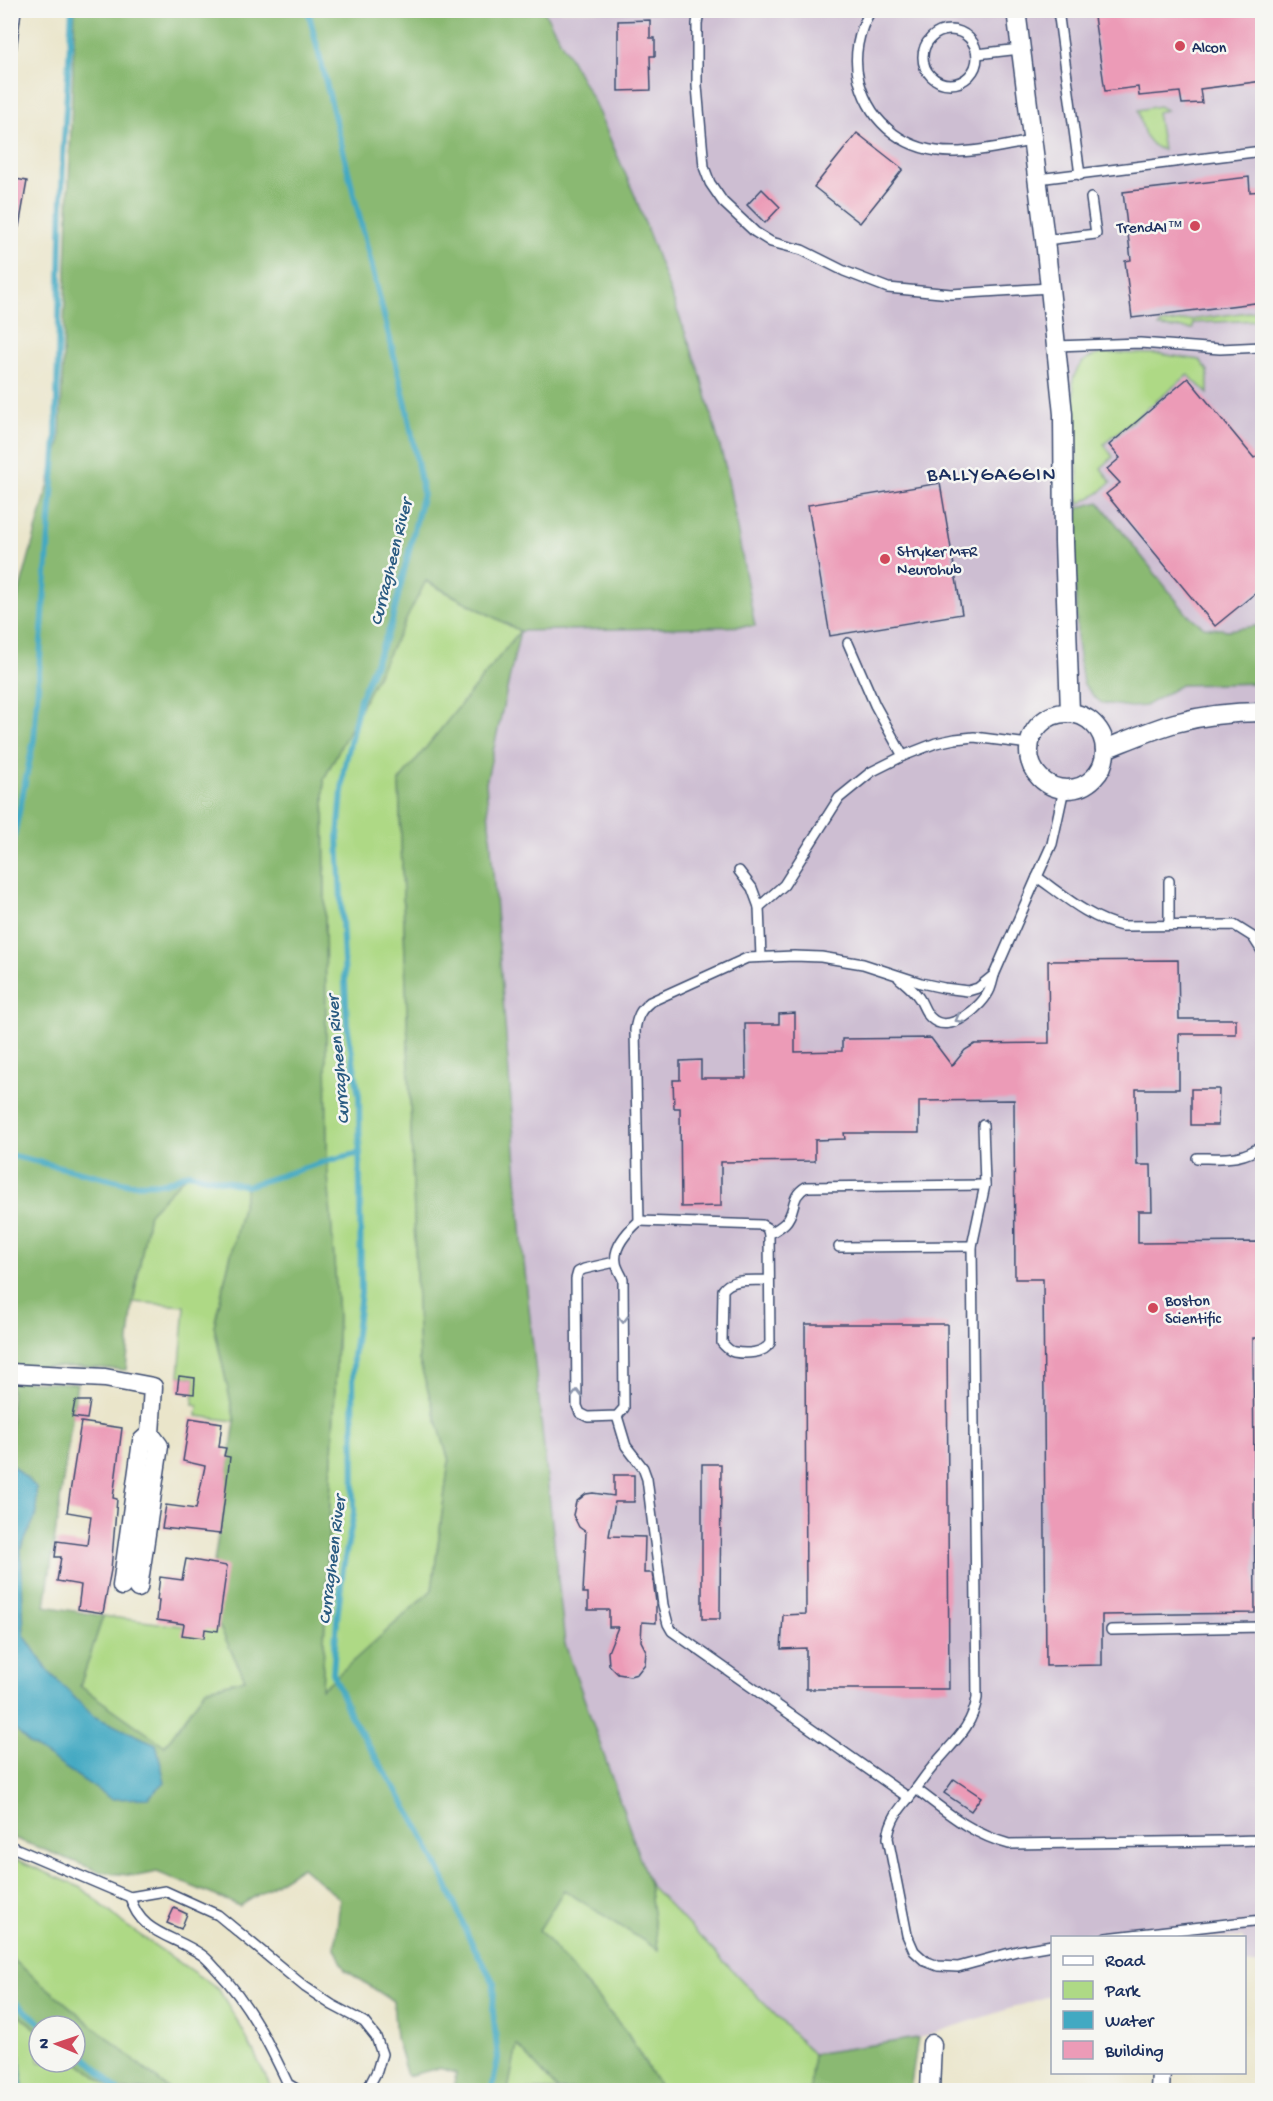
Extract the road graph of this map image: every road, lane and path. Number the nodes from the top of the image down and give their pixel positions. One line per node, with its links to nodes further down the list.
1 (16, 10): 8 (lane)
2 (699, 10): 15 (lane)
3 (871, 10): 9 (lane)
4 (1016, 10): 6 (street)
5 (1058, 10): 11 (lane)
6 (1020, 49): 7 (lane); 9 (street)
7 (977, 54): 7 (lane)
8 (10, 58)
9 (1032, 141): 12 (street)
10 (1263, 151): 11 (lane)
11 (1080, 175): 12 (lane)
12 (1038, 179): 14 (street)
13 (1091, 198): 14 (lane)
14 (1045, 240): 15 (street)
15 (1050, 288): 16 (street)
16 (1056, 346): 17 (lane); 20 (street)
17 (1263, 347)
18 (848, 642): 23 (lane)
19 (1263, 711): 22 (street)
20 (1070, 712): 21 (street); 22 (street)
21 (1029, 744): 23 (lane); 24 (street)
22 (1105, 749): 24 (street)
23 (903, 756): 28 (lane)
24 (1064, 789): 26 (lane)
25 (739, 871): 28 (lane)
26 (1037, 877): 29 (lane); 33 (lane)
27 (1169, 881): 29 (lane)
28 (759, 907): 31 (lane)
29 (1169, 925): 30 (lane)
30 (1263, 951)
31 (761, 957): 32 (lane); 38 (lane)
32 (893, 974): 33 (lane); 33 (lane, one-way to 32)
33 (994, 975)
34 (983, 1125): 37 (lane)
35 (1263, 1145): 36 (lane)
36 (1197, 1158)
37 (985, 1185): 39 (lane); 40 (lane)
38 (639, 1221): 39 (lane); 42 (lane)
39 (769, 1234): 43 (lane)
40 (972, 1246): 41 (lane); 49 (lane)
41 (839, 1247)
42 (615, 1262): 45 (lane, one-way to 45); 45 (lane, one-way to 42)
43 (769, 1280): 43 (lane)
44 (10, 1373): 46 (street)
45 (618, 1416): 50 (lane)
46 (130, 1587)
47 (1263, 1627): 48 (lane)
48 (1111, 1630)
49 (916, 1789): 50 (lane); 51 (lane)
50 (909, 1798): 56 (lane)
51 (1263, 1838)
52 (10, 1846): 53 (lane)
53 (130, 1896): 59 (lane); 60 (lane)
54 (1263, 1920): 55 (lane)
55 (1123, 1936)
56 (1051, 1945)
57 (932, 2044): 61 (street)
58 (1161, 2074): 62 (street)
59 (298, 2091)
60 (368, 2091)
61 (930, 2091)
62 (1160, 2091)

